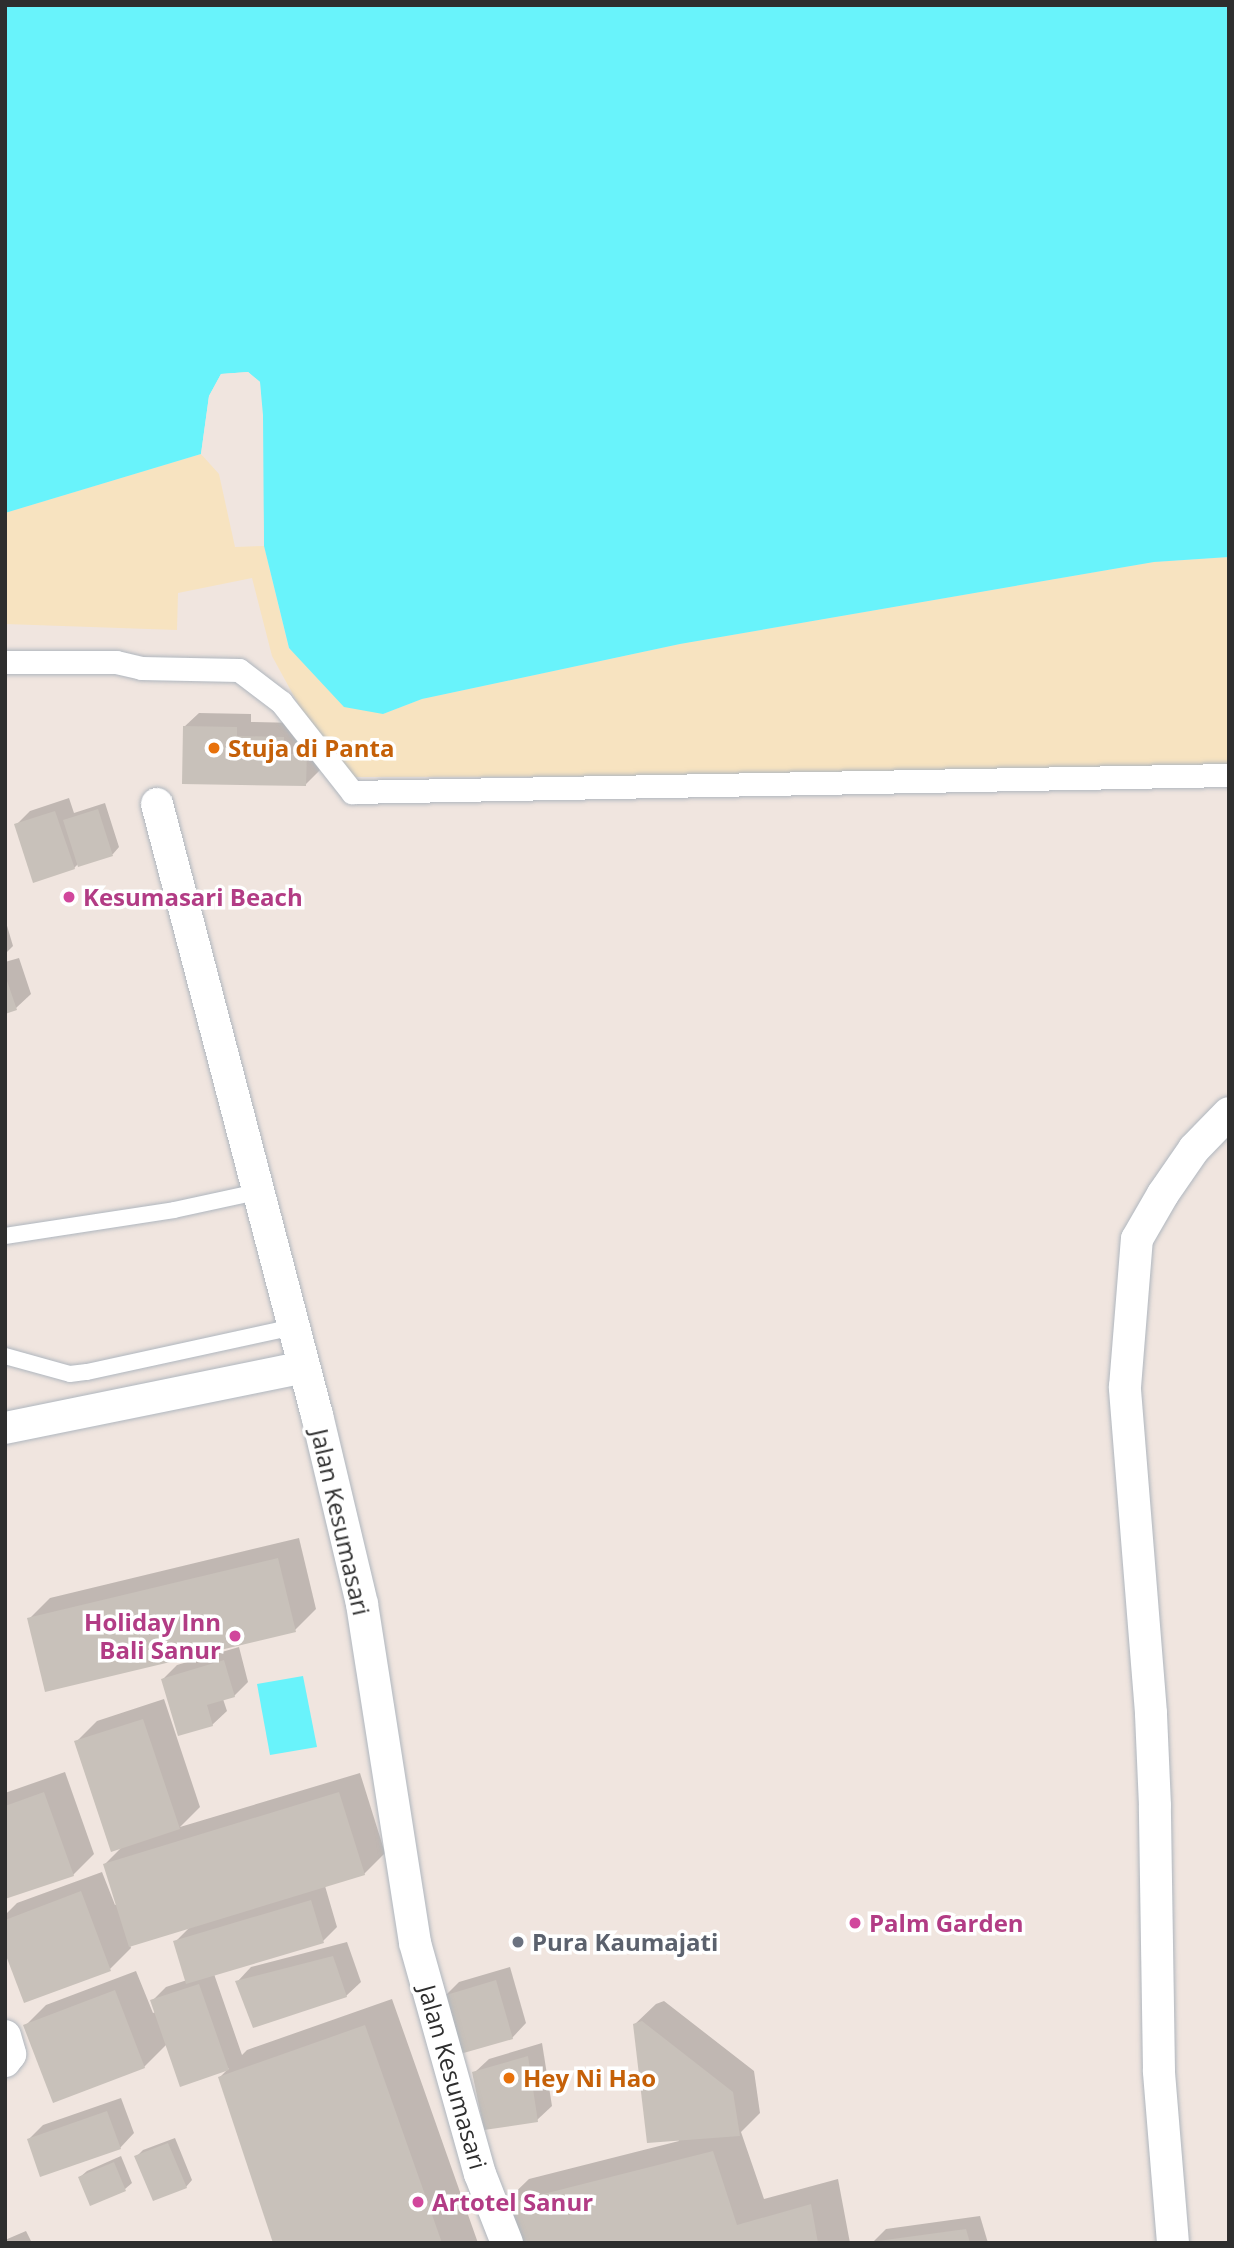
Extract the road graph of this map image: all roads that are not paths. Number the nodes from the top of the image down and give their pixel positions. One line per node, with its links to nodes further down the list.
1 (5, 662): 2 (street)
2 (1229, 775)
3 (157, 804): 5 (street, Jalan Kesumasari)
4 (1229, 1113): 14 (street)
5 (257, 1192): 6 (lane); 7 (street, Jalan Kesumasari)
6 (5, 1236)
7 (294, 1327): 8 (lane); 9 (street, Jalan Kesumasari)
8 (5, 1356)
9 (304, 1367): 10 (street); 13 (street, Jalan Kesumasari)
10 (5, 1428)
11 (5, 2036): 12 (street)
12 (5, 2061)
13 (507, 2243)
14 (1174, 2243)

